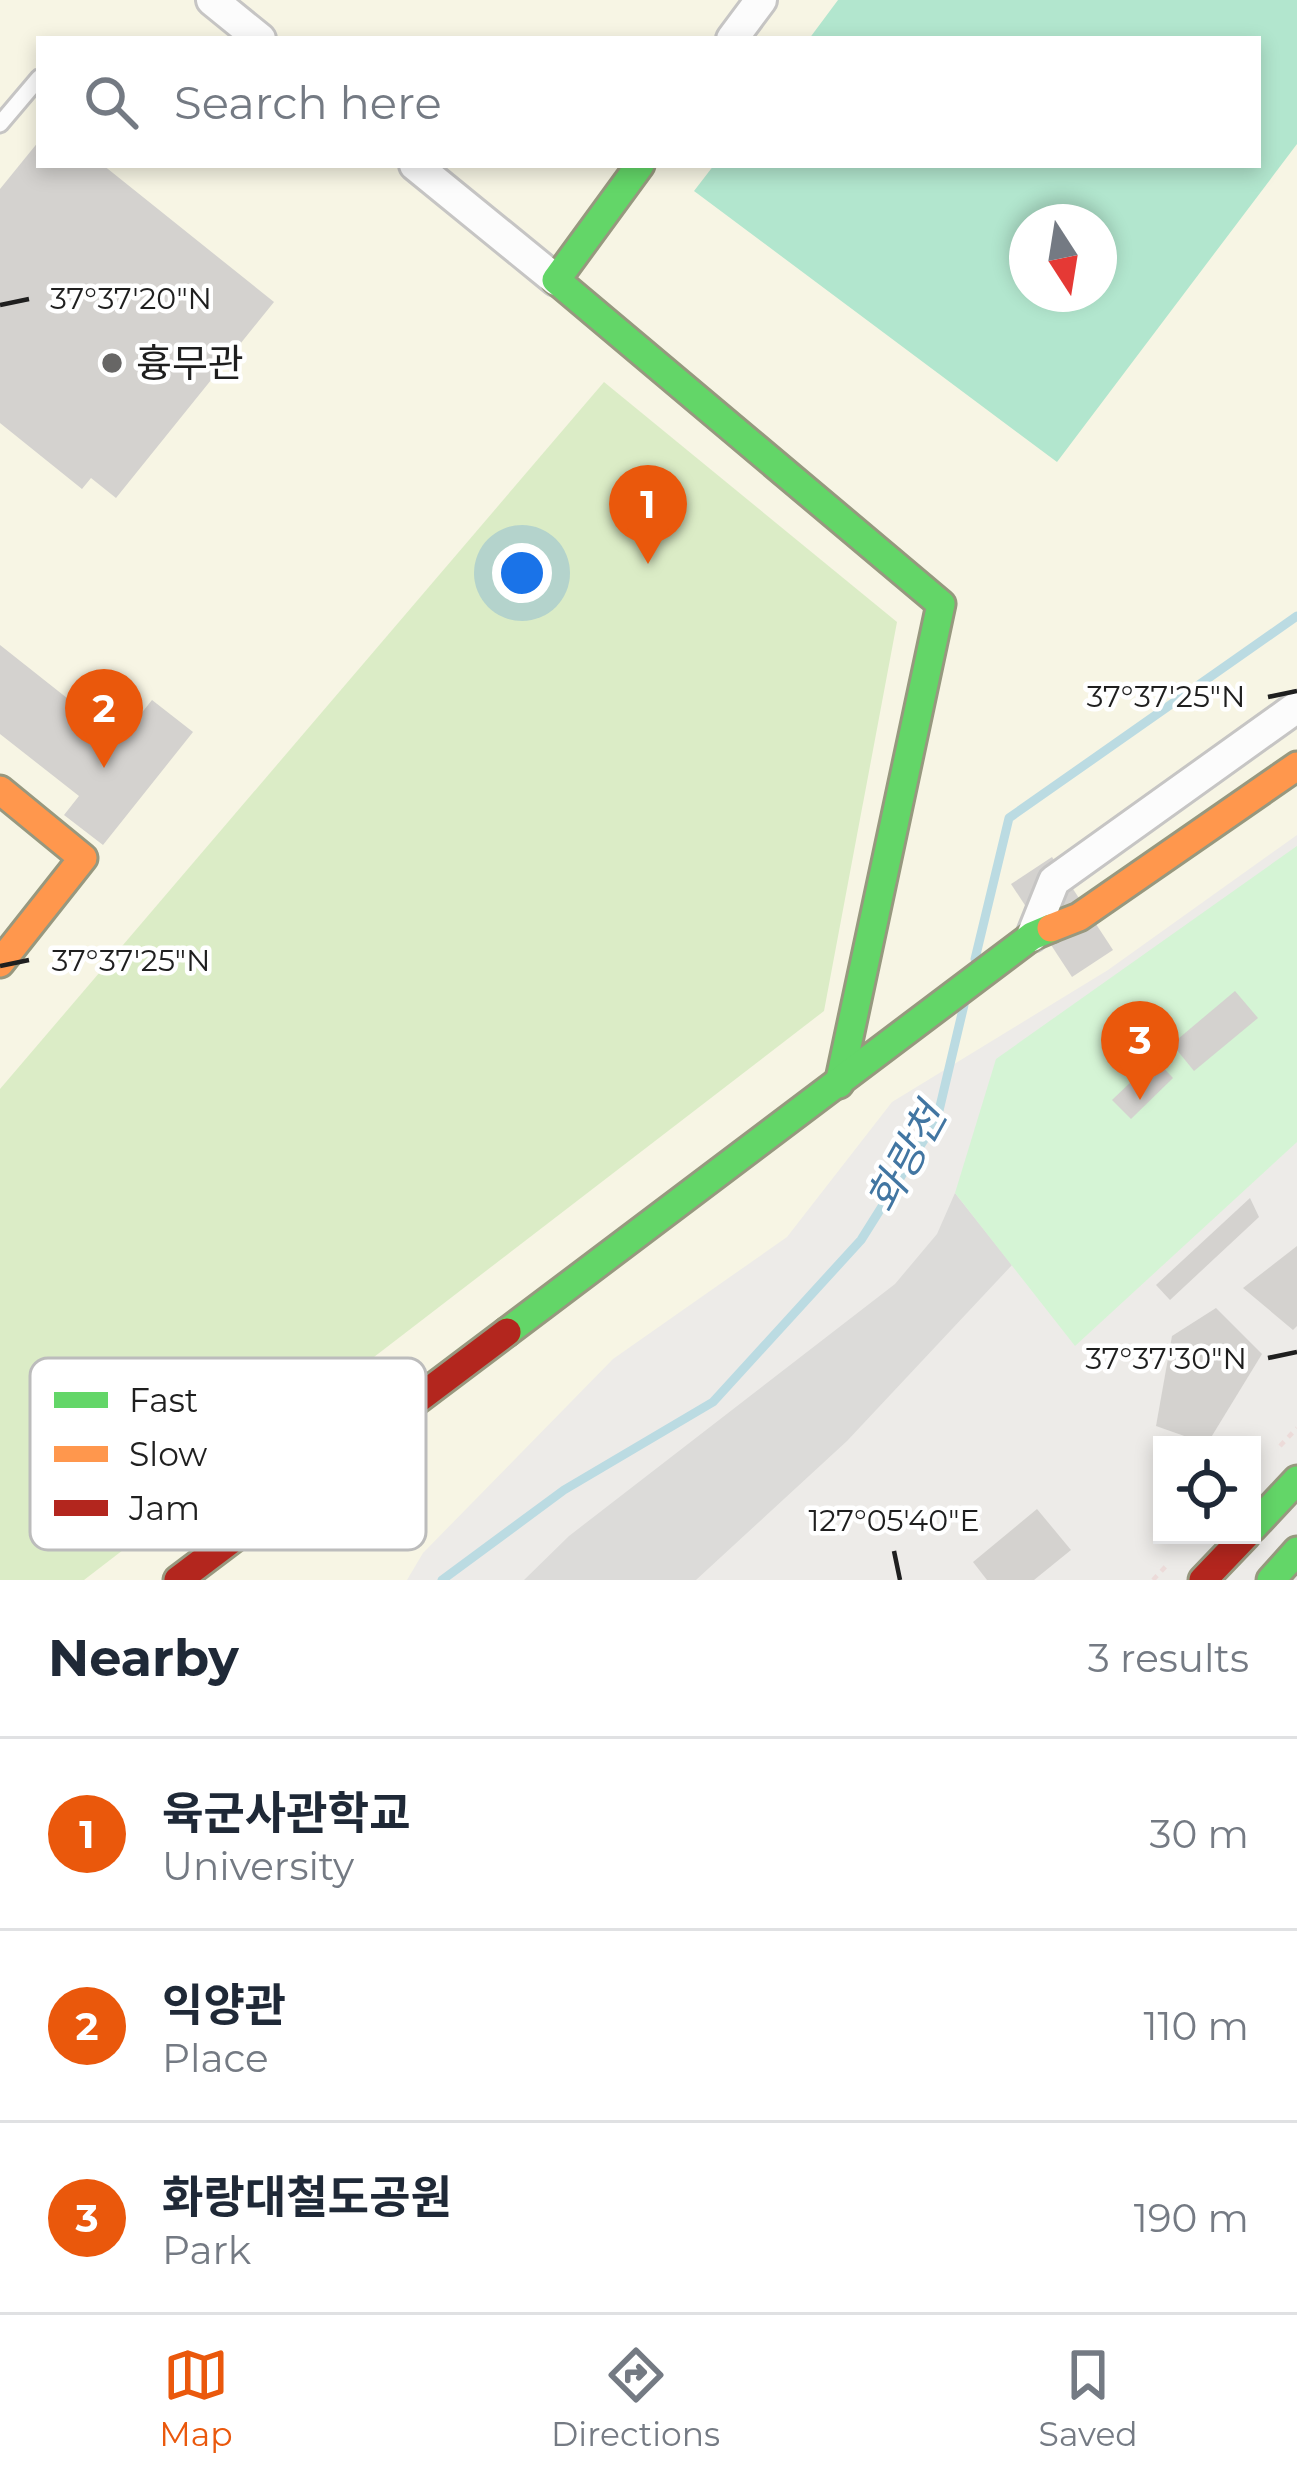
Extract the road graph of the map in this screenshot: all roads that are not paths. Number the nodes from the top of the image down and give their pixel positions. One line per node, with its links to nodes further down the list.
1 (761, 0): 4 (street)
2 (218, 2): 3 (street)
3 (257, 36)
4 (735, 36)
5 (36, 82): 6 (lane)
6 (0, 124)
7 (419, 168): 9 (street)
8 (638, 168): 9 (street)
9 (556, 280): 15 (street)
10 (1297, 707): 13 (street)
11 (1297, 766): 13 (street)
12 (0, 790): 14 (street)
13 (1032, 936): 15 (street)
14 (0, 963)
15 (839, 1084): 16 (street)
16 (426, 1394)
17 (1297, 1480): 18 (street)
18 (1261, 1518)
19 (1237, 1544): 23 (street)
20 (218, 1550): 22 (street)
21 (1297, 1551): 24 (street)
22 (178, 1580)
23 (1203, 1580)
24 (1271, 1580)

